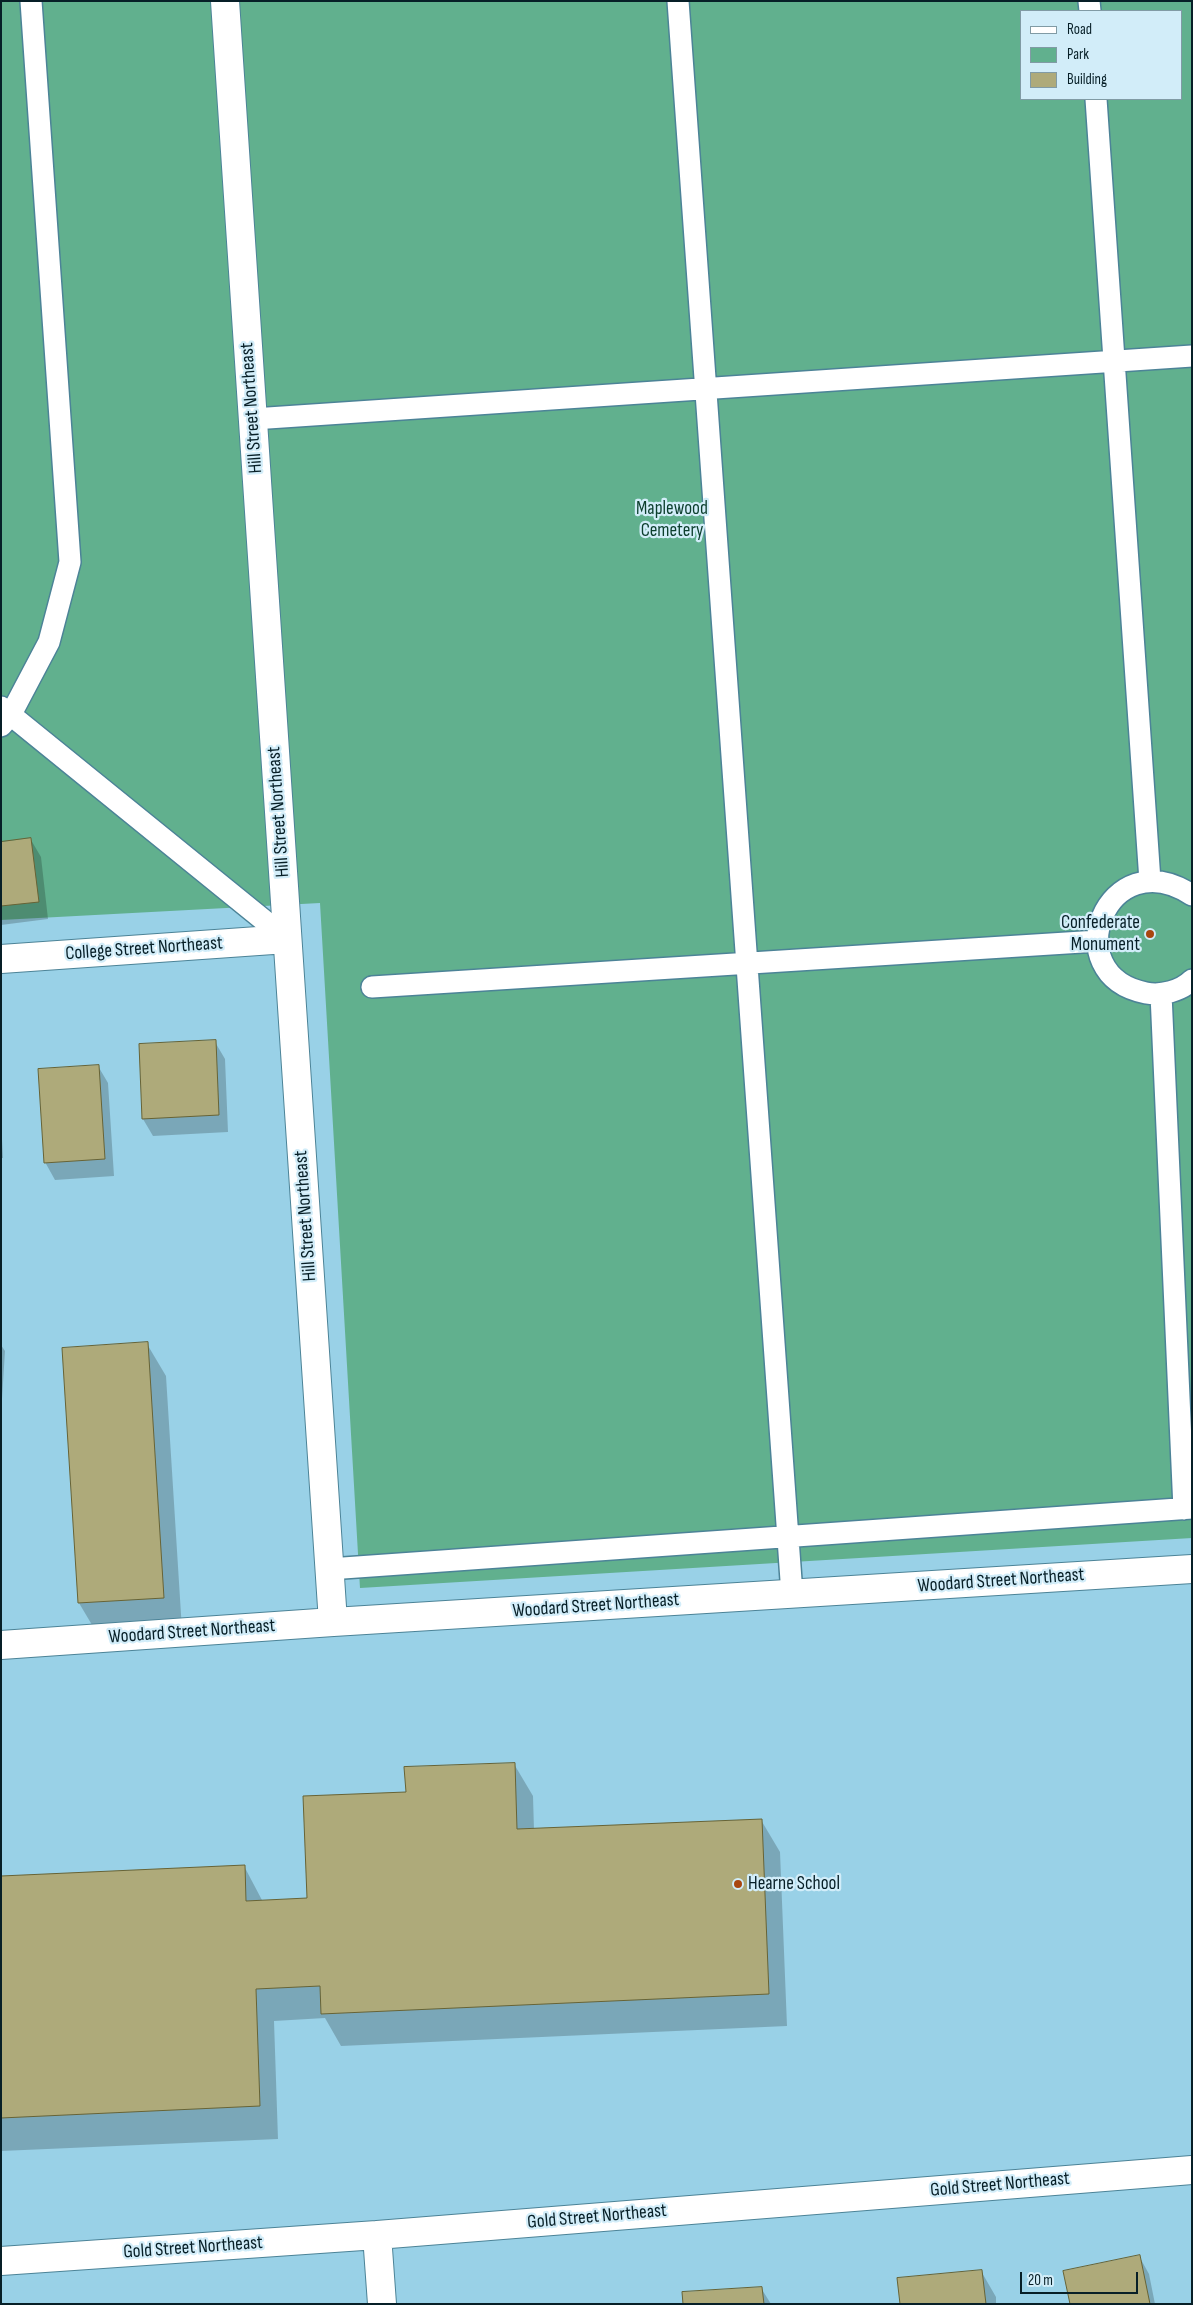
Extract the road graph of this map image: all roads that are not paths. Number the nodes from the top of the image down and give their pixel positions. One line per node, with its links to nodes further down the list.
1 (32, 1): 9 (lane)
2 (225, 1): 8 (street, Hill Street Northeast)
3 (678, 1): 7 (lane)
4 (1096, 100): 6 (lane)
5 (1192, 356): 6 (lane)
6 (1114, 361): 7 (lane); 10 (lane)
7 (706, 388): 8 (lane); 15 (lane)
8 (253, 419): 12 (street, Hill Street Northeast)
9 (4, 716): 12 (lane)
10 (1150, 881): 11 (lane); 13 (lane)
11 (1192, 895)
12 (287, 939): 14 (street, College Street Northeast); 21 (street, Hill Street Northeast)
13 (1098, 941): 15 (lane); 18 (lane)
14 (1, 959)
15 (747, 963): 17 (lane); 20 (lane)
16 (1192, 980): 18 (lane)
17 (372, 988)
18 (1160, 994): 19 (lane)
19 (1188, 1508): 20 (lane)
20 (789, 1537): 21 (lane); 23 (lane)
21 (329, 1569): 24 (street, Hill Street Northeast)
22 (1192, 1569): 23 (street, Woodard Street Northeast)
23 (792, 1594): 24 (street, Woodard Street Northeast)
24 (333, 1622): 25 (street, Woodard Street Northeast)
25 (1, 1645)
26 (1192, 2170): 27 (street, Gold Street Northeast)
27 (377, 2234): 28 (street, Gold Street Northeast); 29 (street)
28 (1, 2261)
29 (382, 2304)

